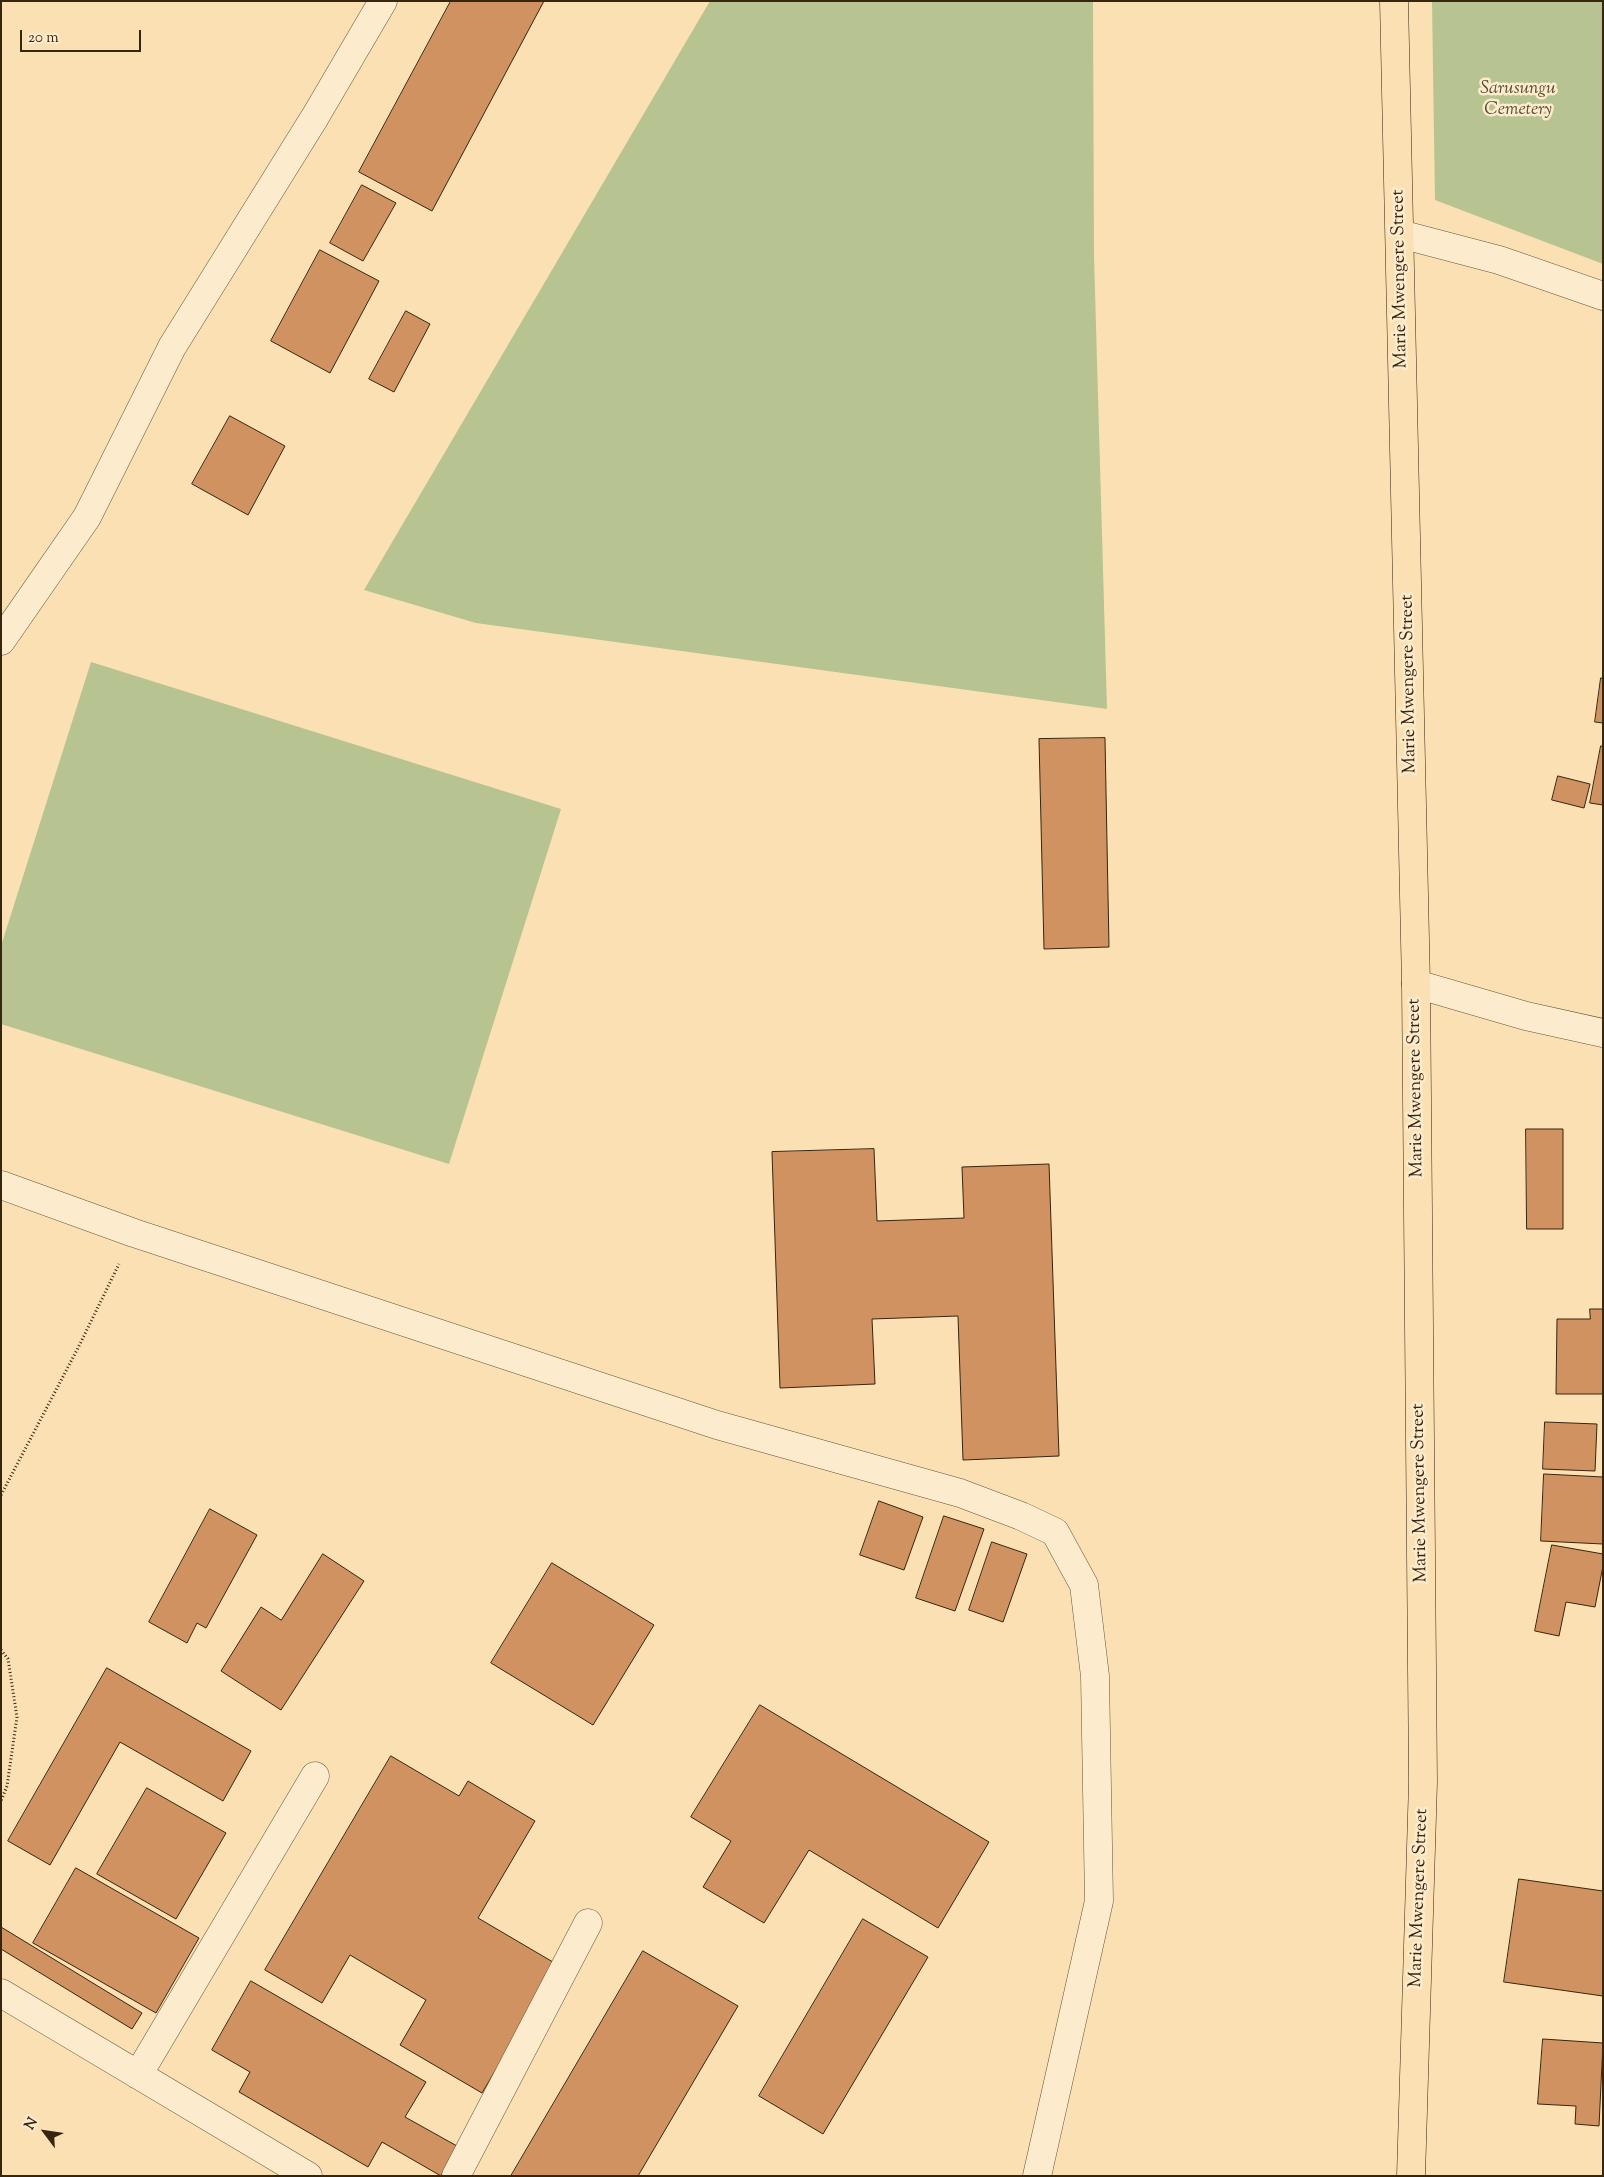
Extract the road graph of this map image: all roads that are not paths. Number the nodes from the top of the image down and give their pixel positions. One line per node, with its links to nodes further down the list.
1 (383, 1): 5 (street)
2 (1394, 1): 3 (main road, Marie Mwengere Street)
3 (1400, 234): 4 (street); 6 (main road, Marie Mwengere Street)
4 (1603, 296)
5 (1, 641)
6 (1416, 984): 7 (street); 16 (main road, Marie Mwengere Street)
7 (1603, 1033)
8 (1, 1185): 15 (street)
9 (315, 1776): 12 (street)
10 (588, 1923): 14 (street)
11 (1, 1993): 12 (street)
12 (138, 2075): 13 (street)
13 (308, 2176)
14 (456, 2176)
15 (1037, 2176)
16 (1411, 2176)

